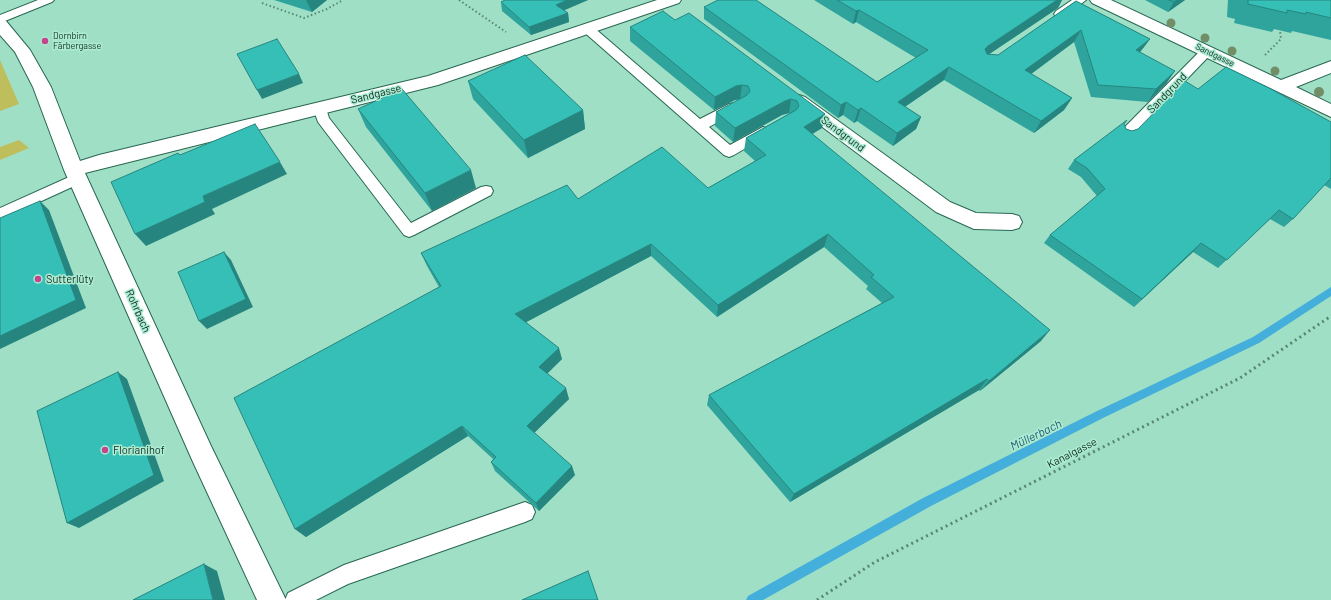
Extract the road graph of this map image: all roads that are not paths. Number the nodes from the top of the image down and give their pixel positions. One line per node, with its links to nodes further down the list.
1 (48, 0): 5 (lane)
2 (1080, 0): 6 (lane)
3 (1098, 0): 9 (street, Sandgasse)
4 (673, 5): 8 (street, Sandgasse)
5 (0, 19)
6 (1049, 21)
7 (0, 25): 19 (street, Rohrbach)
8 (588, 29): 14 (street, Sandgasse); 16 (lane)
9 (1208, 51): 11 (street, Sandgasse); 18 (lane, Sandgrund)
10 (1331, 67): 11 (street)
11 (1280, 87): 15 (street, Sandgasse)
12 (789, 93): 22 (street, Sandgrund)
13 (740, 104): 16 (lane)
14 (320, 108): 19 (street, Sandgasse); 20 (lane)
15 (1331, 111)
16 (698, 126): 17 (lane)
17 (774, 126)
18 (1126, 134)
19 (76, 174): 21 (lane); 24 (street, Rohrbach)
20 (486, 191)
21 (0, 214)
22 (1012, 222)
23 (525, 512): 25 (lane)
24 (272, 600)
25 (295, 600)

